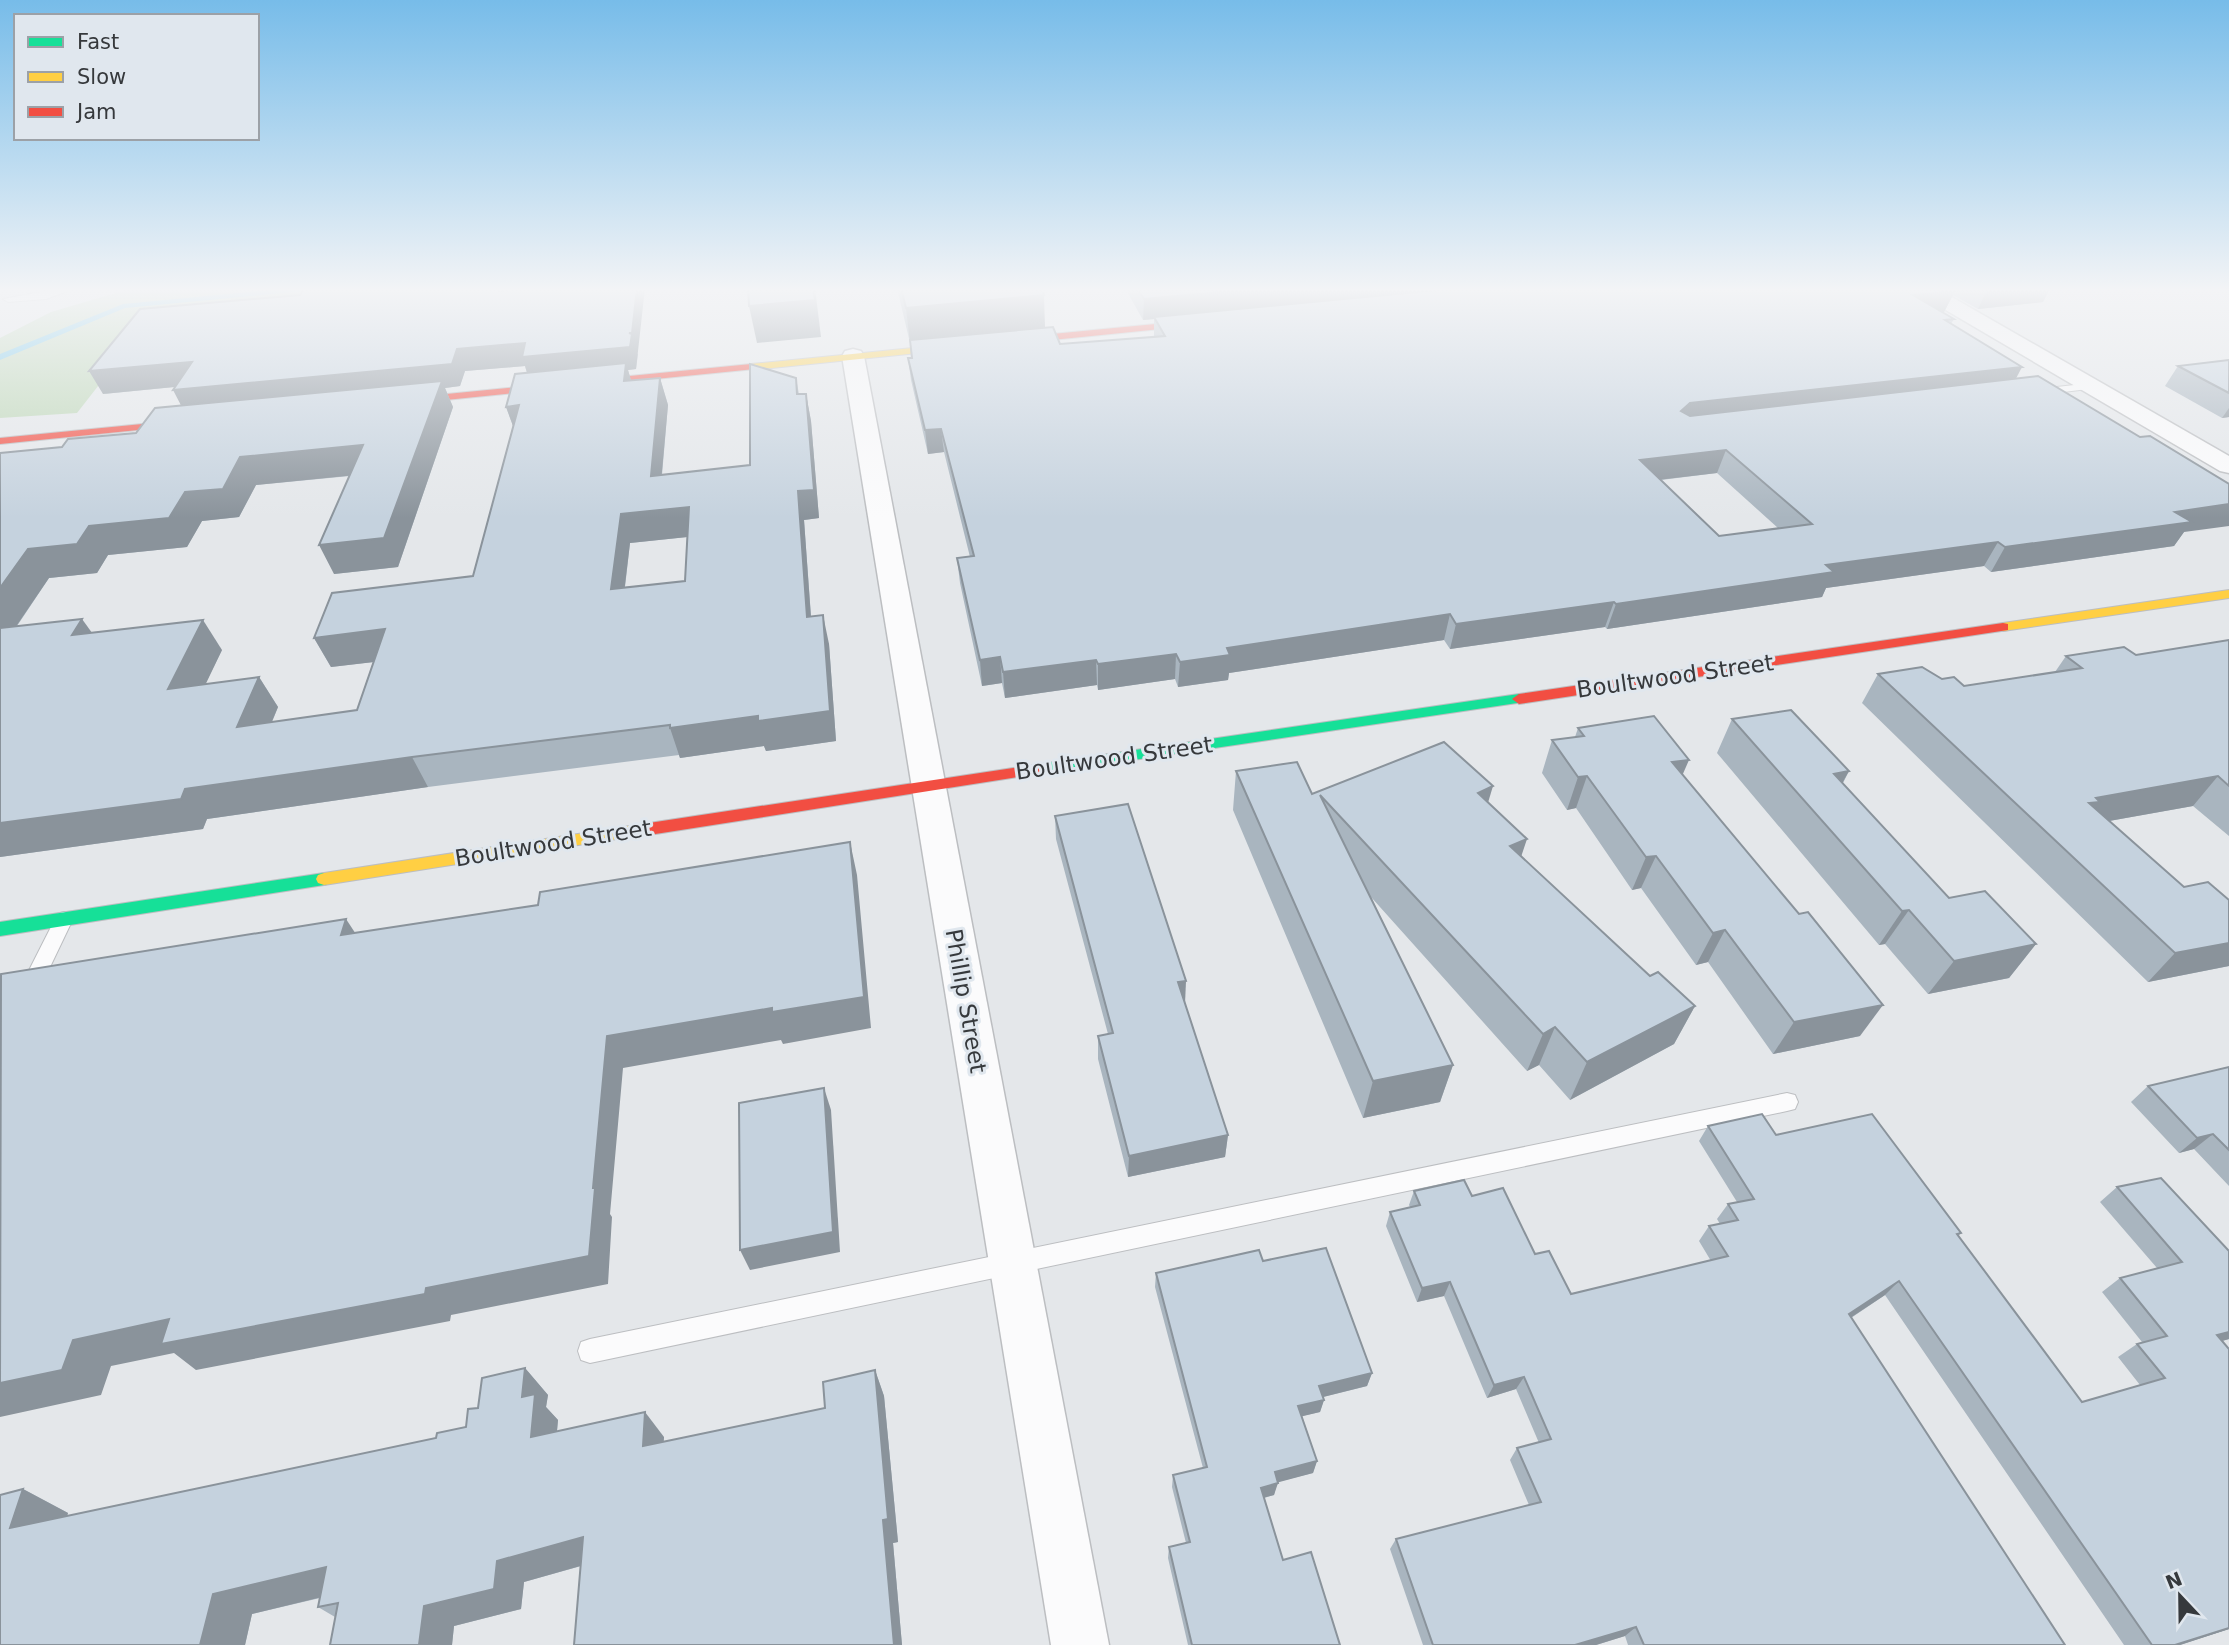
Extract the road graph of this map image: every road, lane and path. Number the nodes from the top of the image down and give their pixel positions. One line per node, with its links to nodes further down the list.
1 (766, 365): 6 (street)
2 (855, 365): 11 (street, Phillip Street)
3 (2055, 365): 4 (street)
4 (2092, 386): 5 (lane); 9 (street)
5 (2023, 394)
6 (374, 404)
7 (209, 420): 8 (street)
8 (0, 440)
9 (2229, 466)
10 (2229, 594): 11 (street, Boultwood Street)
11 (927, 786): 12 (street, Boultwood Street); 16 (street, Phillip Street)
12 (64, 919): 13 (street, Boultwood Street); 14 (lane)
13 (0, 929)
14 (23, 1001)
15 (1787, 1102): 16 (lane)
16 (1013, 1262): 17 (lane); 18 (street, Phillip Street)
17 (590, 1351)
18 (1080, 1645)

